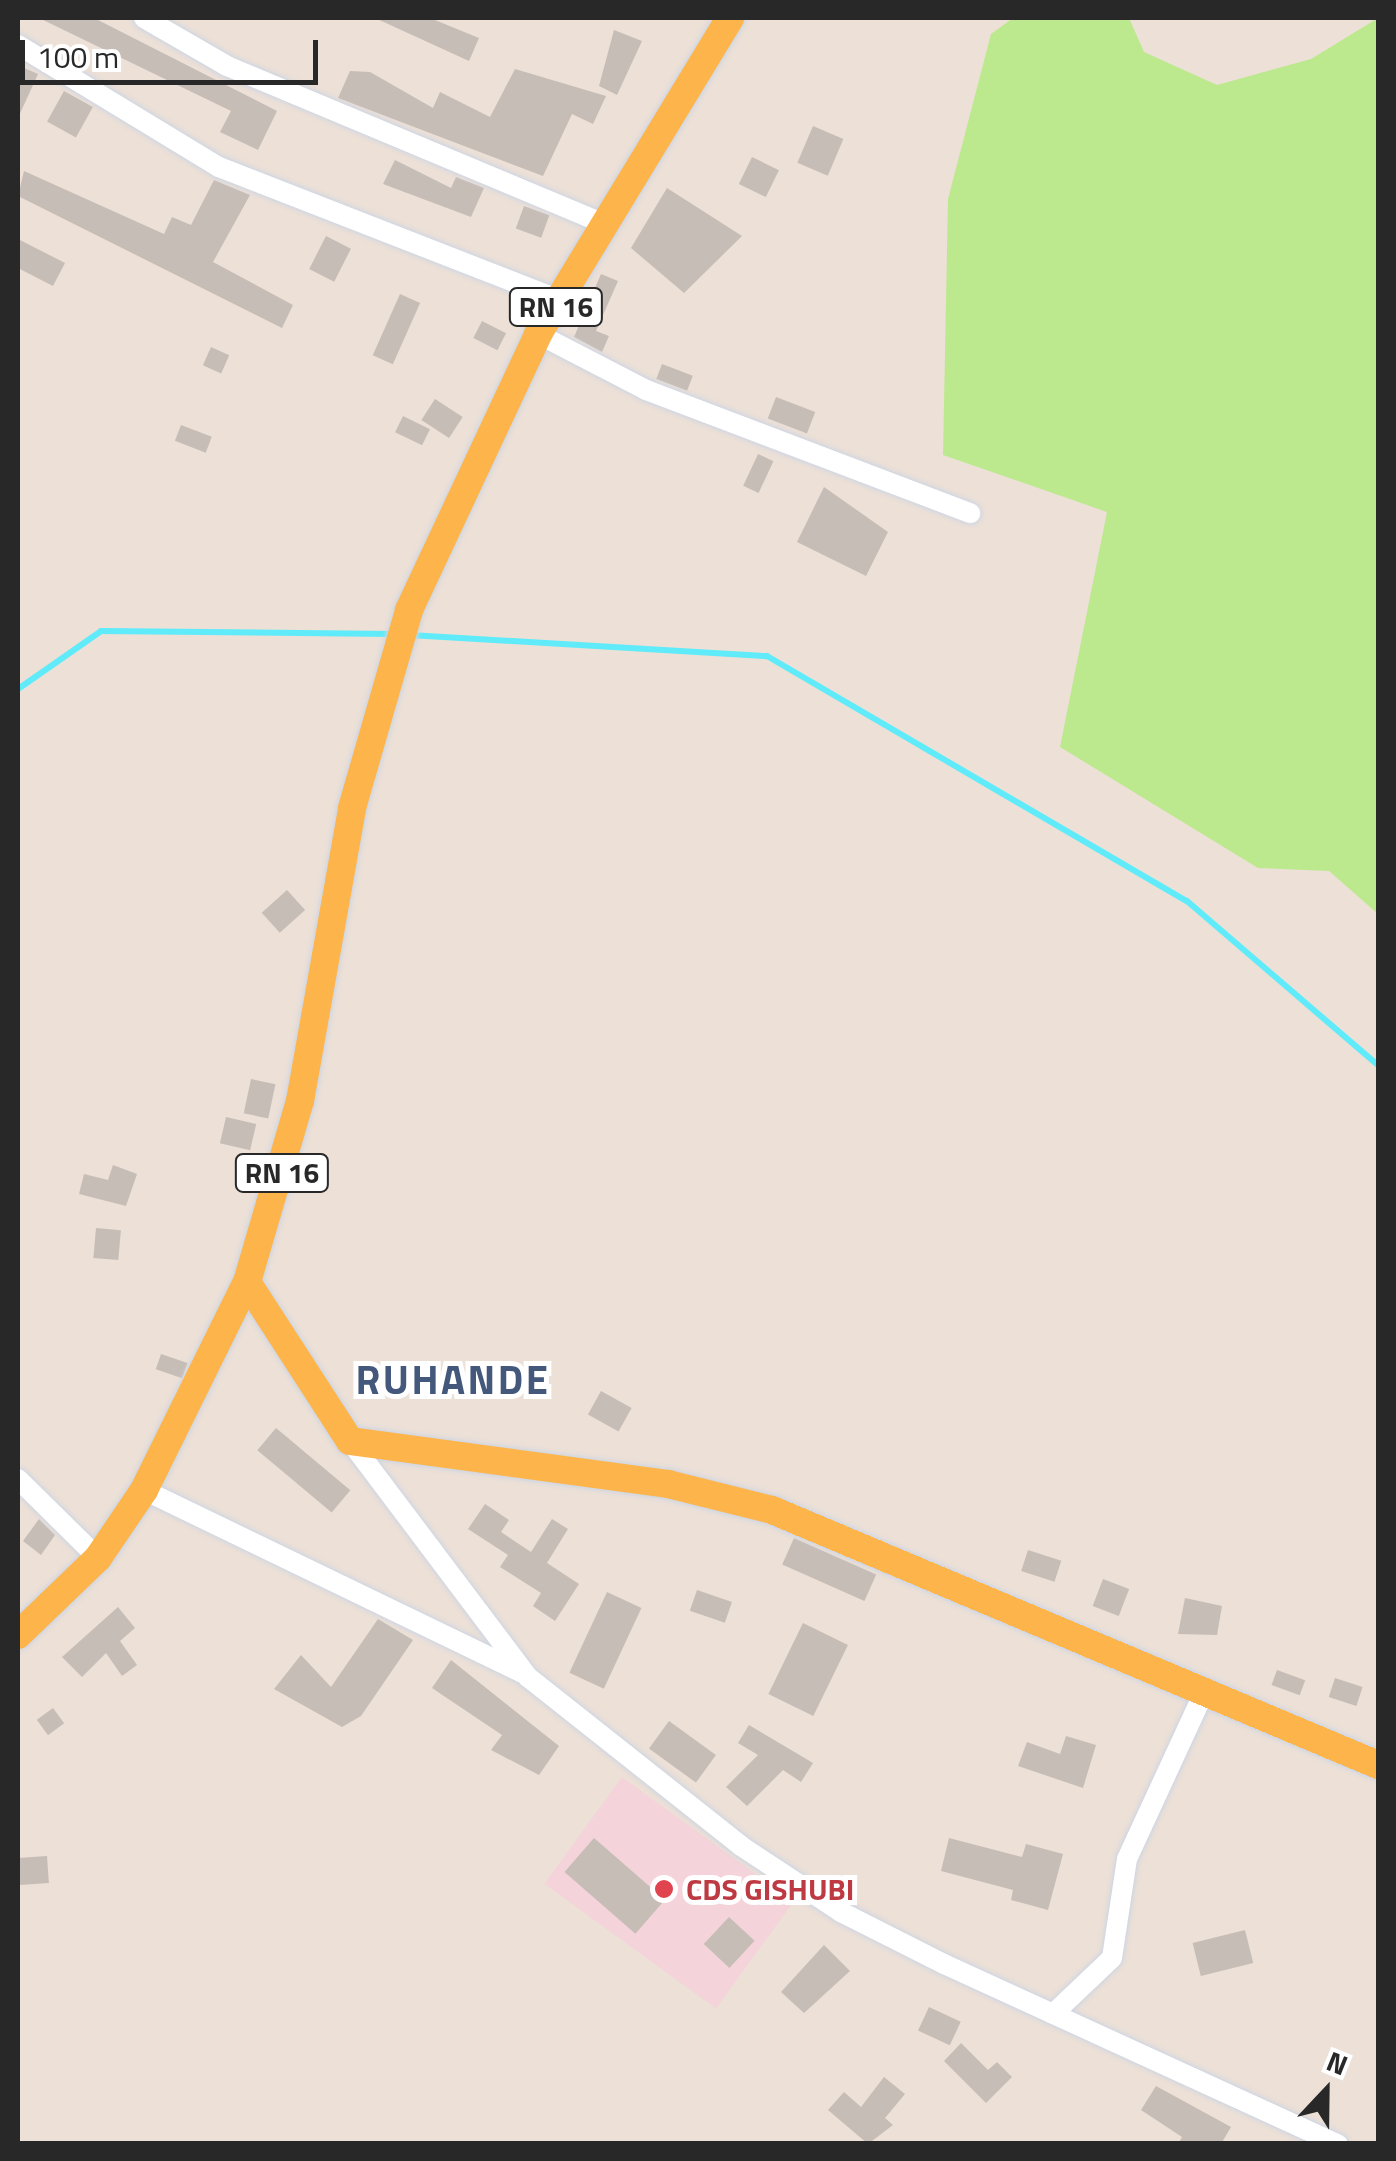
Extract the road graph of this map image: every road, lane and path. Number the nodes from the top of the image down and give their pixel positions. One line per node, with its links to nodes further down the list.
1 (144, 18): 4 (street)
2 (730, 18): 4 (main road, RN 16)
3 (18, 45): 5 (street)
4 (607, 225): 5 (main road, RN 16)
5 (561, 300): 6 (main road, RN 16)
6 (538, 334): 7 (street); 8 (main road, RN 16)
7 (970, 513)
8 (247, 1282): 9 (main road); 11 (main road, RN 16)
9 (350, 1440): 14 (street); 15 (main road)
10 (18, 1479): 12 (street)
11 (144, 1490): 12 (main road, RN 16); 14 (street)
12 (98, 1558): 13 (main road, RN 16)
13 (18, 1635)
14 (528, 1676): 17 (street)
15 (1204, 1690): 16 (main road); 17 (street)
16 (1378, 1765)
17 (1054, 2014): 18 (street)
18 (1338, 2144)

